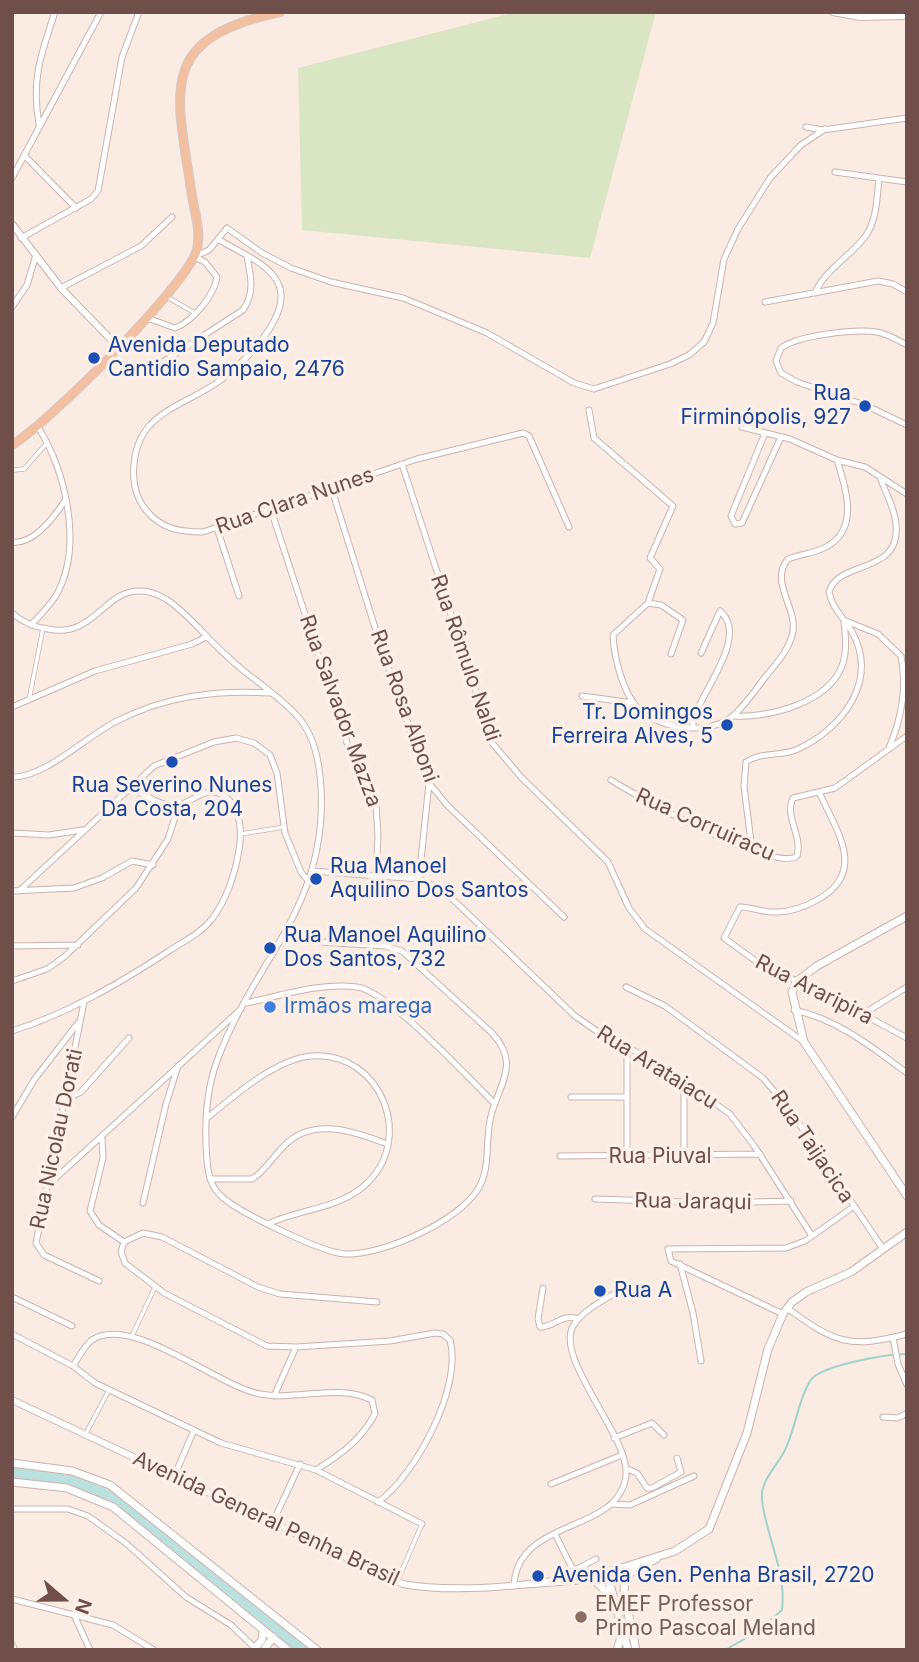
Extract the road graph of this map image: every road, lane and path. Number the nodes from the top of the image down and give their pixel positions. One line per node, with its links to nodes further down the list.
1 (55, 12): 8 (street)
2 (101, 12): 8 (street)
3 (139, 12): 16 (street)
4 (280, 12): 21 (main road)
5 (833, 12): 6 (street)
6 (907, 16)
7 (907, 118): 10 (street)
8 (39, 124): 11 (street)
9 (806, 127): 10 (street)
10 (825, 129): 19 (street)
11 (24, 155): 13 (street); 16 (street)
12 (835, 172): 14 (street)
13 (12, 178)
14 (879, 179): 15 (street); 28 (street)
15 (907, 182)
16 (76, 208): 20 (street)
17 (172, 217): 26 (street)
18 (12, 224): 20 (street)
19 (219, 236): 22 (street); 24 (street, Rua Clara Nunes)
20 (21, 238): 25 (street)
21 (198, 241): 22 (street); 23 (main road)
22 (212, 247): 23 (street)
23 (194, 257): 29 (main road); 32 (street)
24 (247, 257): 36 (street); 54 (street, Rua Clara Nunes)
25 (35, 258): 26 (street); 31 (street)
26 (61, 288): 35 (street)
27 (907, 292): 28 (street)
28 (816, 293): 30 (street)
29 (164, 295): 32 (street); 33 (main road)
30 (765, 302)
31 (12, 307)
32 (195, 313): 33 (street)
33 (147, 318): 35 (main road)
34 (907, 345): 38 (street)
35 (119, 348): 39 (main road)
36 (149, 371)
37 (589, 410): 57 (street)
38 (907, 425)
39 (38, 427): 43 (street); 44 (main road)
40 (742, 427): 41 (street)
41 (765, 433): 42 (street); 42 (street)
42 (781, 437): 45 (street)
43 (47, 443): 47 (street); 51 (street)
44 (12, 445)
45 (837, 460): 48 (street); 70 (street)
46 (402, 464): 49 (street, Rua Clara Nunes); 53 (street, Rua Clara Nunes); 108 (street, Rua Rômulo Naldi)
47 (14, 470)
48 (880, 477): 50 (street); 59 (street)
49 (332, 489): 52 (street, Rua Clara Nunes); 76 (street, Rua Rosa Alboni)
50 (907, 494)
51 (66, 499): 55 (street); 60 (street)
52 (271, 510): 54 (street, Rua Clara Nunes); 87 (street, Rua Salvador Mazza)
53 (569, 527)
54 (217, 528): 56 (street)
55 (12, 542)
56 (239, 596)
57 (648, 603): 63 (street); 68 (street)
58 (12, 613): 60 (street)
59 (844, 620): 70 (street); 73 (street); 84 (street)
60 (31, 625): 61 (street)
61 (43, 628): 62 (street); 67 (street)
62 (206, 637): 65 (street); 67 (street)
63 (671, 653)
64 (701, 653): 71 (street)
65 (270, 693): 74 (street); 86 (street)
66 (582, 696): 68 (street)
67 (29, 700): 69 (street)
68 (633, 703): 71 (street)
69 (12, 707)
70 (734, 716): 71 (street)
71 (693, 727)
72 (907, 736): 73 (street)
73 (887, 751): 78 (street)
74 (12, 777)
75 (611, 780): 84 (street, Rua Corruiracu)
76 (429, 783): 88 (street); 92 (street, Rua Rosa Alboni)
77 (130, 787): 79 (street); 80 (street); 81 (street)
78 (819, 792): 84 (street, Rua Corruiracu); 97 (street, Rua Araripira)
79 (179, 805): 83 (street); 85 (street)
80 (284, 827): 83 (street); 89 (street)
81 (84, 829): 82 (street); 90 (street)
82 (12, 833)
83 (240, 834): 100 (street)
84 (752, 850)
85 (153, 865): 90 (street); 94 (street)
86 (312, 871): 87 (street); 89 (street)
87 (376, 875): 88 (street)
88 (419, 879): 109 (street, Rua Arataiacu)
89 (309, 882): 101 (street)
90 (15, 891)
91 (907, 916): 97 (main road)
92 (564, 918)
93 (320, 943): 116 (street)
94 (78, 945): 95 (street); 96 (street)
95 (12, 946)
96 (12, 981)
97 (797, 981): 102 (main road); 103 (street, Rua Araripira)
98 (626, 987): 131 (street, Rua Taijacica)
99 (907, 988): 103 (street)
100 (85, 1001): 104 (street, Rua Nicolau Dorati); 105 (street)
101 (245, 1005): 110 (street); 116 (street); 118 (street)
102 (794, 1010): 108 (main road); 111 (street)
103 (863, 1014): 107 (street, Rua Araripira)
104 (80, 1020): 115 (street, Rua Nicolau Dorati); 117 (street)
105 (12, 1031)
106 (129, 1038): 115 (street)
107 (907, 1038)
108 (804, 1042): 127 (main road)
109 (627, 1047): 112 (street, Rua Arataiacu); 114 (street)
110 (180, 1063): 119 (street); 130 (street)
111 (907, 1073)
112 (684, 1082): 121 (street, Rua Arataiacu); 123 (street)
113 (571, 1097): 114 (street)
114 (626, 1097): 124 (street)
115 (66, 1100): 126 (street, Rua Nicolau Dorati)
116 (495, 1104): 132 (street)
117 (12, 1117)
118 (206, 1119): 120 (street); 125 (street)
119 (102, 1139): 126 (street); 135 (street)
120 (387, 1144): 125 (street); 132 (street)
121 (760, 1154): 123 (street, Rua Piuval); 129 (street, Rua Arataiacu)
122 (560, 1156): 124 (street, Rua Piuval)
123 (684, 1156): 124 (street, Rua Piuval)
124 (627, 1157)
125 (210, 1179): 132 (street)
126 (47, 1186): 138 (street, Rua Nicolau Dorati)
127 (907, 1196)
128 (595, 1199): 129 (street, Rua Jaraqui)
129 (791, 1201): 134 (street, Rua Arataiacu)
130 (143, 1203)
131 (853, 1207): 134 (street); 136 (street, Rua Taijacica)
132 (270, 1223)
133 (907, 1232): 136 (main road)
134 (812, 1236): 137 (street)
135 (124, 1242): 139 (street); 143 (street)
136 (883, 1249): 144 (main road)
137 (680, 1264): 144 (street); 152 (street)
138 (99, 1281)
139 (155, 1287): 149 (street); 151 (street)
140 (543, 1288): 145 (street)
141 (622, 1288): 145 (street)
142 (12, 1297): 146 (street)
143 (377, 1302)
144 (785, 1311): 150 (street); 180 (main road, Avenida General Penha Brasil)
145 (578, 1319): 163 (street)
146 (72, 1326)
147 (12, 1334): 153 (street)
148 (907, 1334): 150 (street)
149 (131, 1338): 153 (street); 156 (street)
150 (894, 1341): 154 (street)
151 (296, 1347): 156 (street); 174 (street)
152 (701, 1361)
153 (73, 1366): 155 (street)
154 (907, 1385)
155 (108, 1390): 160 (street); 161 (street)
156 (274, 1396): 169 (street)
157 (12, 1401): 161 (street, Avenida General Penha Brasil)
158 (907, 1413): 159 (street)
159 (883, 1417)
160 (194, 1430): 167 (street); 171 (street)
161 (85, 1435): 171 (street, Avenida General Penha Brasil)
162 (664, 1435): 163 (street)
163 (614, 1438): 164 (street)
164 (622, 1454): 168 (street); 173 (street)
165 (677, 1458): 168 (street)
166 (12, 1463): 203 (main road)
167 (300, 1464): 169 (street); 177 (street)
168 (627, 1469): 175 (street)
169 (316, 1470): 174 (street)
170 (695, 1476): 175 (street)
171 (174, 1477): 177 (street, Avenida General Penha Brasil)
172 (12, 1482): 194 (main road)
173 (551, 1484)
174 (378, 1502): 178 (street)
175 (611, 1504): 179 (street)
176 (12, 1508): 197 (street)
177 (272, 1524): 186 (street, Avenida General Penha Brasil)
178 (422, 1524): 186 (street)
179 (555, 1534): 181 (street); 188 (street)
180 (657, 1558): 182 (main road, Avenida General Penha Brasil); 183 (main road, Avenida General Penha Brasil)
181 (596, 1559)
182 (626, 1570): 183 (main road, Avenida General Penha Brasil); 184 (main road, Avenida General Penha Brasil); 191 (main road)
183 (637, 1570): 191 (main road)
184 (611, 1574): 185 (street, Avenida General Penha Brasil); 187 (street, Avenida General Penha Brasil); 190 (main road)
185 (595, 1581): 187 (street, Avenida General Penha Brasil); 190 (main road)
186 (397, 1582): 188 (street, Avenida General Penha Brasil)
187 (531, 1583): 188 (street, Avenida General Penha Brasil)
188 (514, 1584)
189 (12, 1599): 192 (street)
190 (616, 1601): 193 (main road)
191 (626, 1601): 206 (main road)
192 (74, 1615): 199 (street); 200 (street)
193 (622, 1626): 204 (main road); 205 (main road)
194 (263, 1630): 195 (main road); 197 (main road)
195 (273, 1637): 201 (main road); 202 (main road)
196 (12, 1644): 198 (street)
197 (256, 1649)
198 (16, 1650)
199 (90, 1650)
200 (154, 1650)
201 (264, 1650)
202 (288, 1650)
203 (317, 1650)
204 (617, 1650)
205 (628, 1650)
206 (636, 1650)

